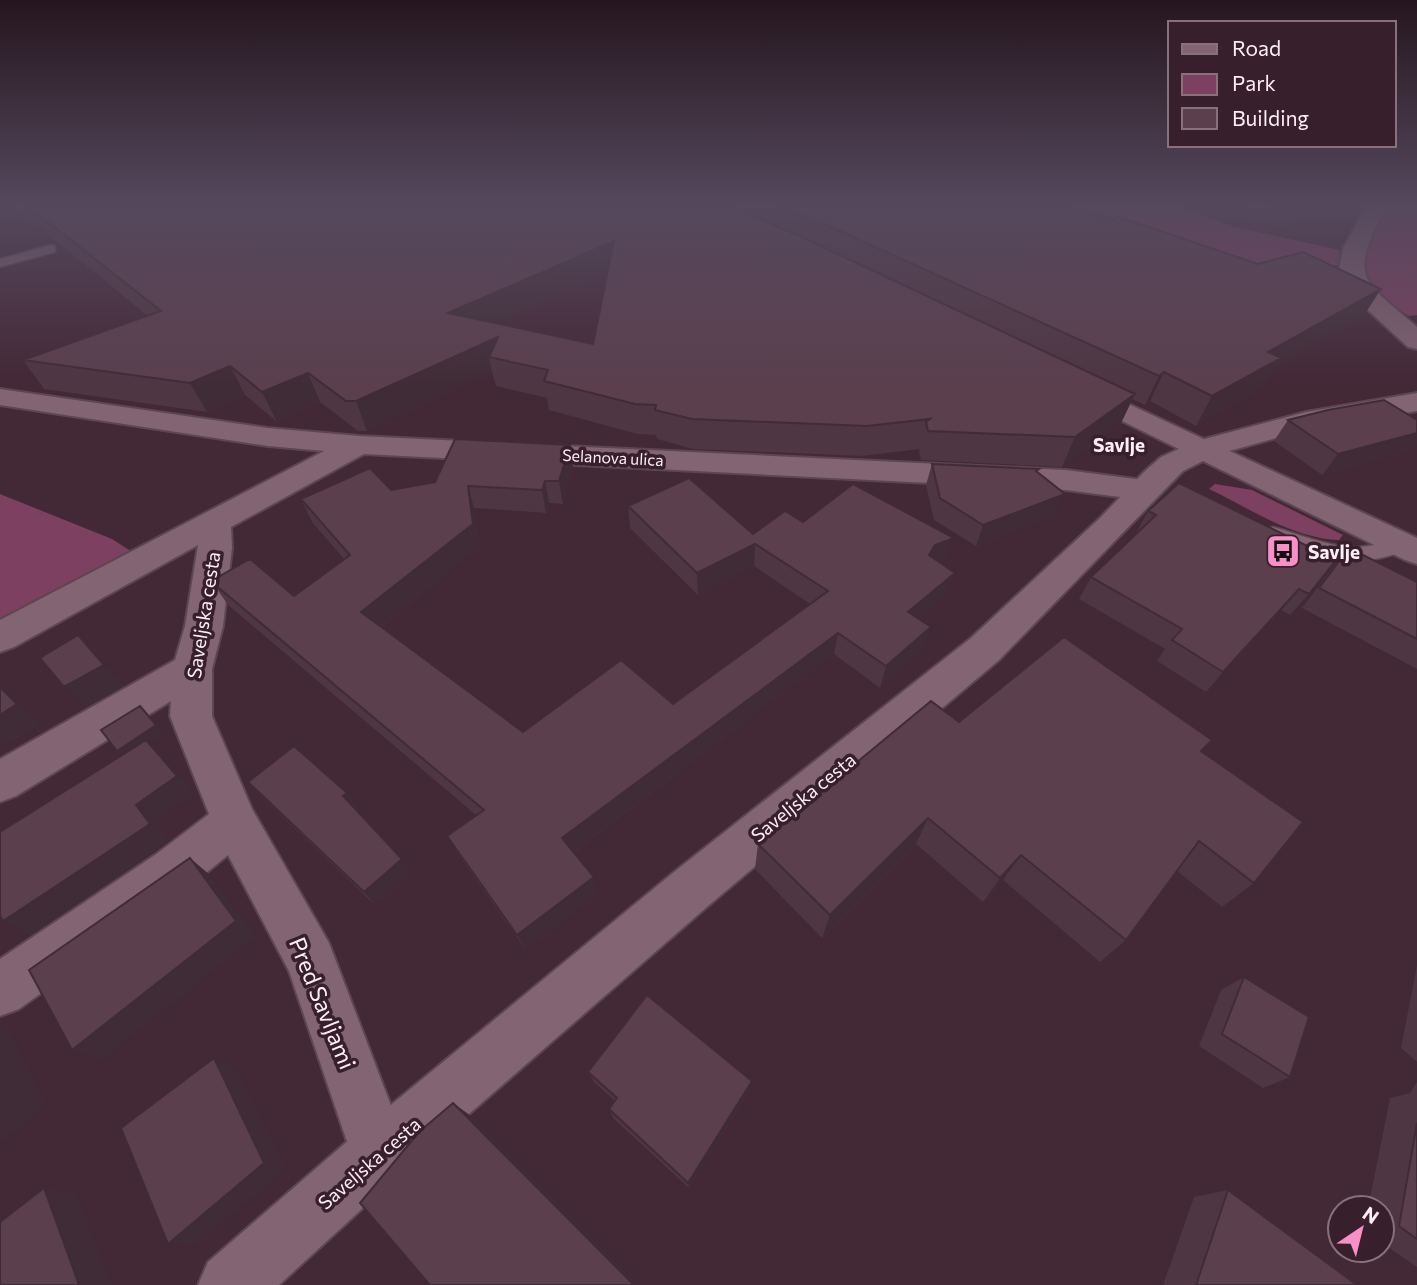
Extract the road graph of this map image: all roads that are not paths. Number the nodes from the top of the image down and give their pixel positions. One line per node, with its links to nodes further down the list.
1 (1351, 266): 2 (street)
2 (1417, 341)
3 (1054, 377): 7 (street)
4 (0, 397): 6 (street, Selanova ulica)
5 (1417, 402): 7 (street, Saveljska cesta)
6 (359, 445): 8 (street, Selanova ulica); 9 (street)
7 (1204, 449): 8 (street, Saveljska cesta); 11 (street)
8 (1159, 485): 17 (street, Saveljska cesta)
9 (214, 523): 12 (street); 13 (street, Saveljska cesta)
10 (1259, 528): 11 (lane)
11 (1410, 548)
12 (0, 637)
13 (192, 669): 14 (street); 15 (street, Saveljska cesta)
14 (0, 782)
15 (235, 822): 16 (street); 17 (street, Pred Savljami)
16 (0, 990)
17 (379, 1153): 18 (street, Saveljska cesta)
18 (231, 1285)

